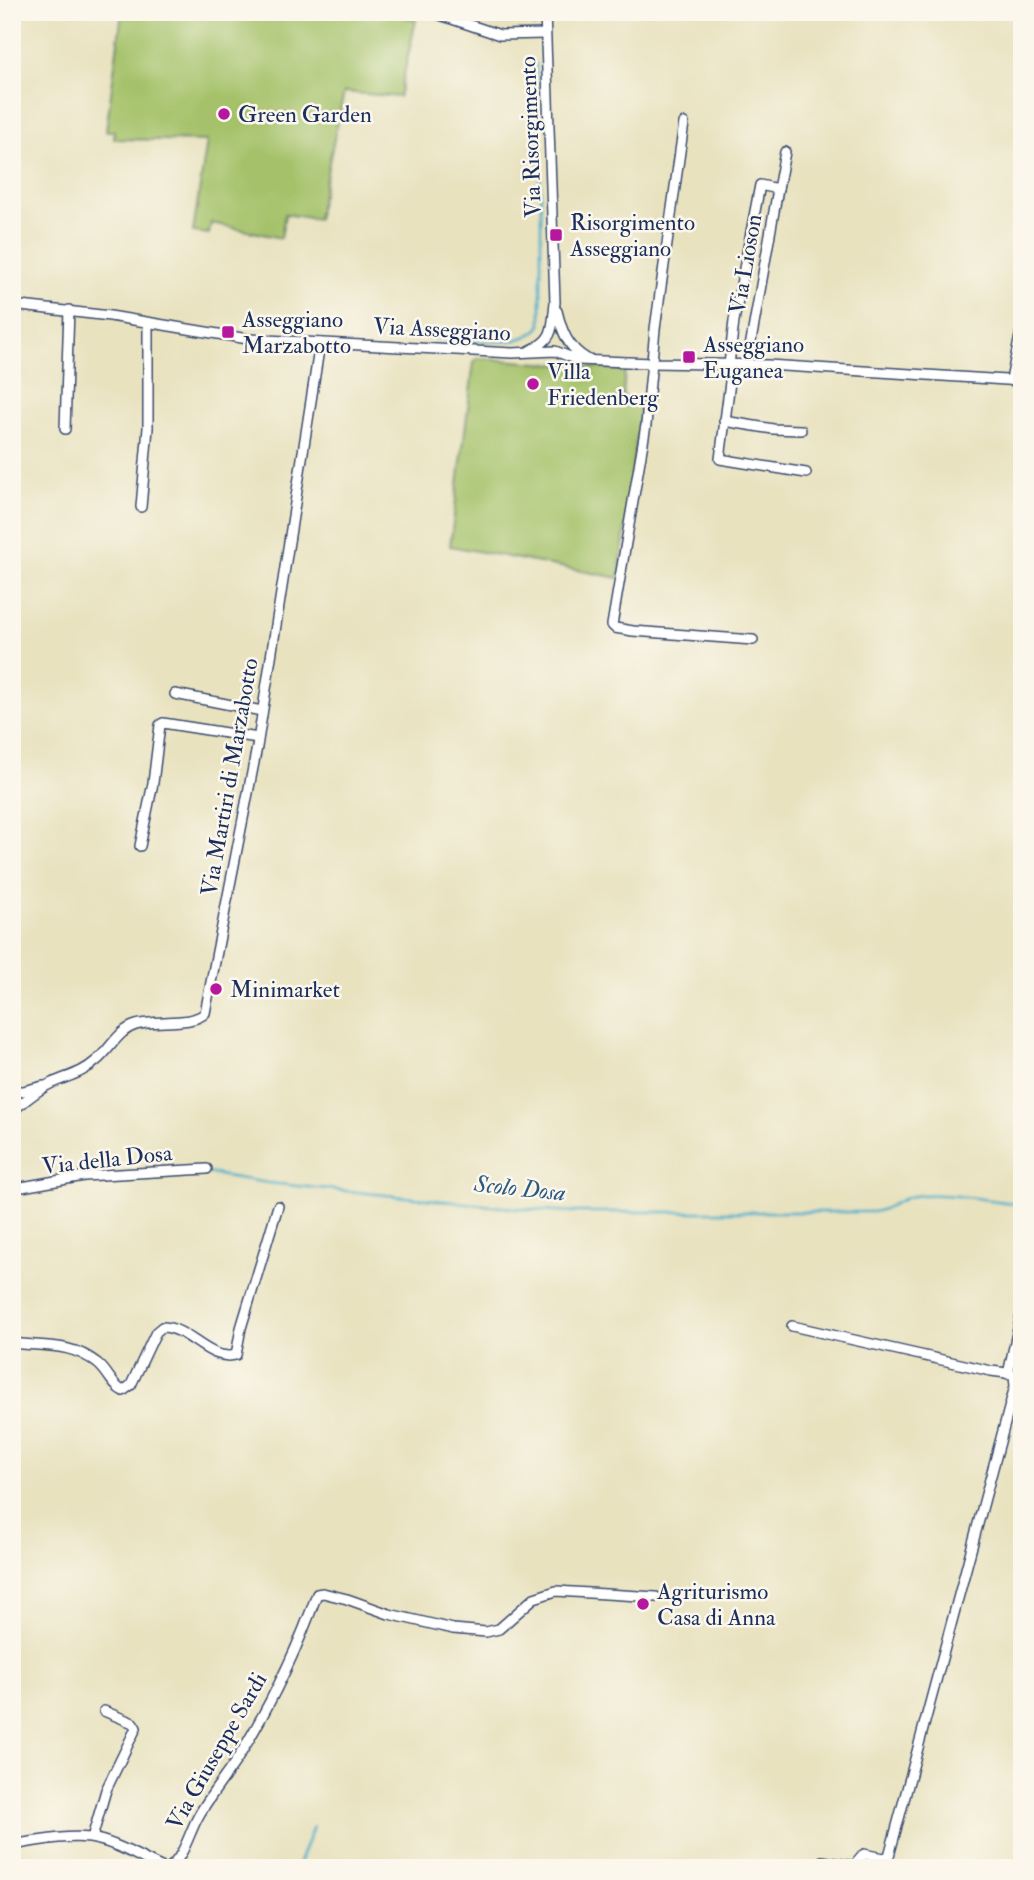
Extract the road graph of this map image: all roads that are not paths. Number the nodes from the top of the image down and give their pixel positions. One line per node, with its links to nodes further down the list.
1 (431, 12): 3 (street)
2 (545, 12): 3 (street, Via Risorgimento)
3 (545, 34): 7 (street, Via Risorgimento)
4 (684, 123): 18 (street)
5 (785, 152): 6 (street)
6 (778, 189): 19 (street, Via Lioson); 20 (street, Via Lioson)
7 (555, 302): 12 (street, Via Risorgimento); 13 (street, Via Risorgimento)
8 (12, 305): 9 (street, Via Asseggiano)
9 (69, 310): 10 (street, Via Asseggiano); 24 (street)
10 (148, 323): 14 (street, Via Asseggiano); 27 (street)
11 (1022, 326): 21 (street)
12 (564, 337): 13 (street, Via Asseggiano); 15 (street); 17 (street)
13 (549, 338): 15 (street); 16 (street, Via Asseggiano)
14 (320, 343): 16 (street, Via Asseggiano); 30 (street, Via Martiri di Marzabotto)
15 (556, 351): 16 (street, Via Asseggiano); 17 (street, Via Asseggiano)
16 (524, 353)
17 (588, 360): 18 (street, Via Asseggiano)
18 (652, 363): 20 (street, Via Asseggiano); 28 (street)
19 (747, 364): 20 (street, Via Asseggiano); 21 (street, Via Asseggiano)
20 (729, 365): 23 (street)
21 (1011, 380): 22 (street, Via Asseggiano)
22 (1022, 381)
23 (724, 421): 25 (street); 26 (street)
24 (65, 429)
25 (801, 430)
26 (806, 473)
27 (141, 507)
28 (753, 640)
29 (175, 694): 30 (street)
30 (262, 711): 31 (street, Via Martiri di Marzabotto)
31 (258, 738): 32 (street); 34 (street, Via Martiri di Marzabotto)
32 (140, 846)
33 (12, 1091): 34 (street)
34 (26, 1096): 35 (street)
35 (12, 1111)
36 (207, 1170): 37 (street, Via della Dosa)
37 (12, 1183)
38 (278, 1206): 41 (street)
39 (1022, 1310): 42 (street)
40 (792, 1326): 42 (street)
41 (12, 1343)
42 (1014, 1375): 47 (street)
43 (656, 1597): 49 (street, Via Giuseppe Sardi)
44 (104, 1711): 45 (street)
45 (92, 1838): 46 (street); 48 (street)
46 (12, 1845)
47 (822, 1861)
48 (163, 1868)
49 (169, 1868)

